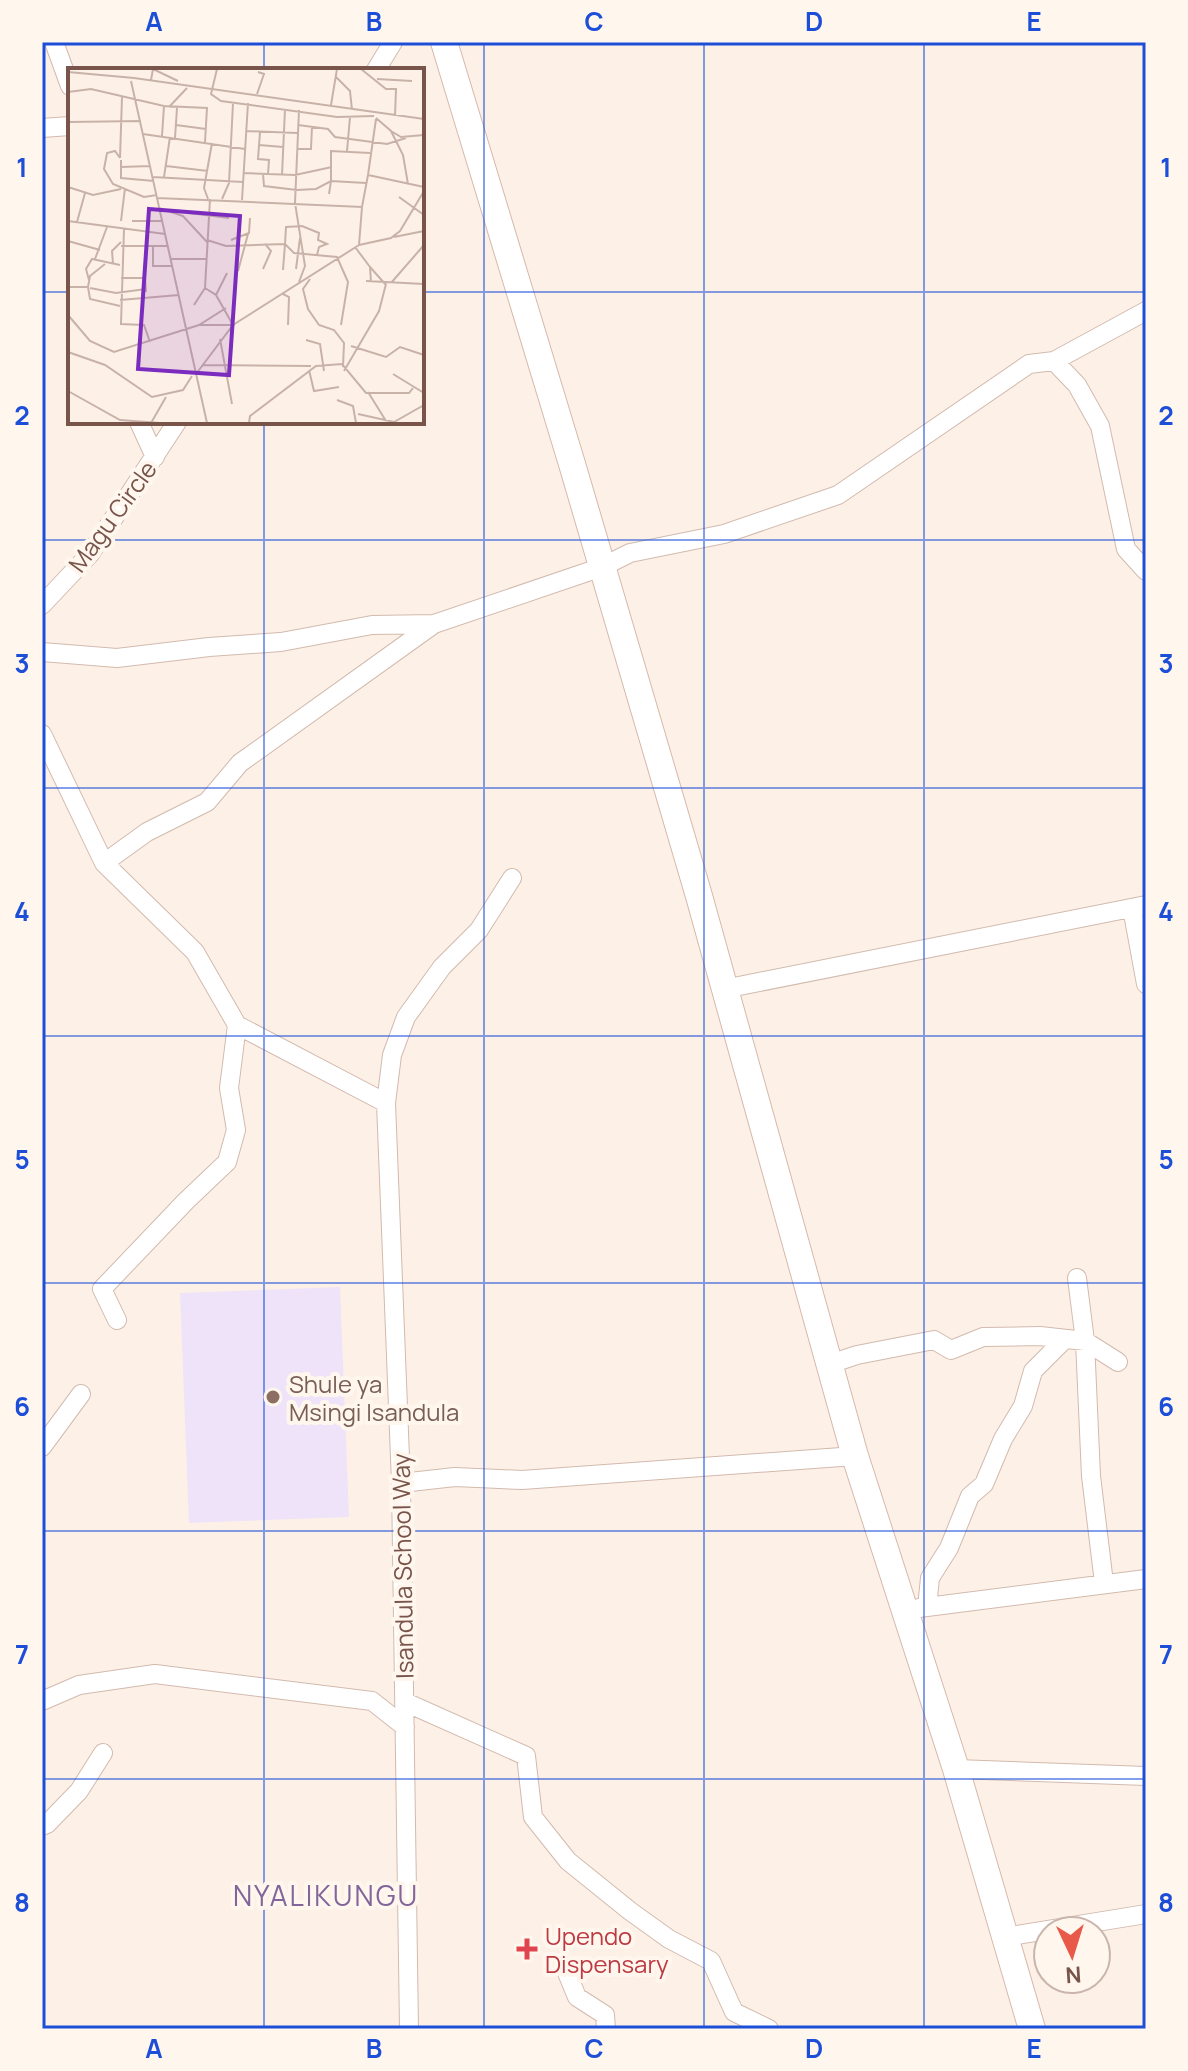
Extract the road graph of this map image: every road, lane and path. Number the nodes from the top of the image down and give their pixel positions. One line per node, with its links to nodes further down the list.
1 (54, 42): 5 (street)
2 (393, 42): 4 (street)
3 (444, 42): 13 (main road)
4 (377, 68)
5 (68, 80)
6 (68, 126): 7 (street)
7 (42, 128)
8 (1146, 311): 9 (street)
9 (1054, 361): 13 (street); 14 (street)
10 (140, 424): 12 (street)
11 (176, 424): 12 (street, Magu Circle)
12 (155, 457): 15 (street, Magu Circle)
13 (602, 567): 16 (street); 23 (main road)
14 (1146, 571)
15 (42, 605)
16 (434, 624): 17 (street); 19 (street)
17 (42, 652)
18 (42, 734): 19 (street)
19 (104, 863): 24 (street)
20 (512, 878): 25 (street, Isandula School Way)
21 (1139, 907): 22 (street); 23 (street)
22 (1146, 984)
23 (724, 989): 31 (main road)
24 (237, 1025): 25 (street); 27 (street)
25 (386, 1103): 35 (street, Isandula School Way)
26 (1077, 1278): 29 (street)
27 (117, 1320)
28 (1065, 1339): 29 (street); 31 (street); 38 (street)
29 (1085, 1341): 30 (street); 37 (street)
30 (1118, 1362)
31 (830, 1364): 34 (main road)
32 (81, 1394): 33 (street)
33 (42, 1447)
34 (855, 1456): 35 (street); 38 (main road)
35 (401, 1483): 40 (street, Isandula School Way)
36 (1146, 1579): 37 (street)
37 (1104, 1583): 38 (street)
38 (916, 1608): 43 (main road)
39 (42, 1701): 41 (street)
40 (405, 1702): 41 (street, Isandula School Way); 51 (street)
41 (405, 1727): 49 (street, Isandula School Way)
42 (103, 1753): 45 (street)
43 (956, 1769): 44 (street); 47 (main road)
44 (1146, 1776)
45 (42, 1826)
46 (1146, 1914): 47 (street)
47 (1005, 1937): 52 (main road)
48 (565, 1968): 50 (street)
49 (409, 2029)
50 (606, 2029)
51 (769, 2029)
52 (1032, 2029)

